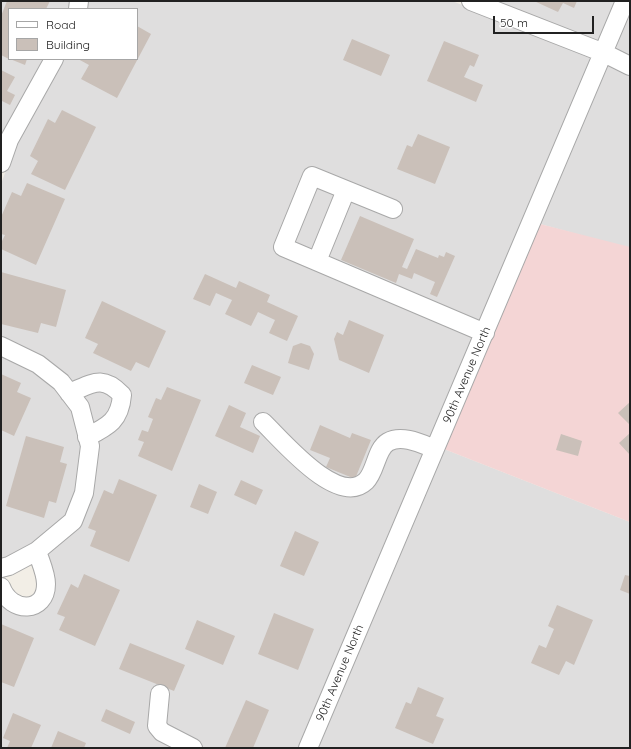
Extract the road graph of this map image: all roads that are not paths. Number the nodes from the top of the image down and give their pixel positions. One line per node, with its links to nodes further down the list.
1 (471, 1): 3 (street)
2 (625, 1): 3 (street, 90th Avenue North)
3 (604, 53): 5 (street); 10 (street, 90th Avenue North)
4 (53, 60): 6 (street)
5 (630, 66)
6 (1, 162)
7 (346, 190): 8 (street); 9 (street); 9 (street)
8 (393, 209)
9 (317, 262): 10 (street)
10 (485, 333): 15 (street, 90th Avenue North)
11 (1, 346): 12 (street)
12 (69, 393): 14 (street); 14 (street)
13 (263, 422): 15 (street)
14 (87, 437): 16 (street)
15 (435, 449): 21 (street, 90th Avenue North)
16 (36, 551): 17 (street); 18 (street)
17 (1, 568)
18 (1, 587)
19 (160, 694): 20 (street)
20 (193, 748)
21 (308, 748)

